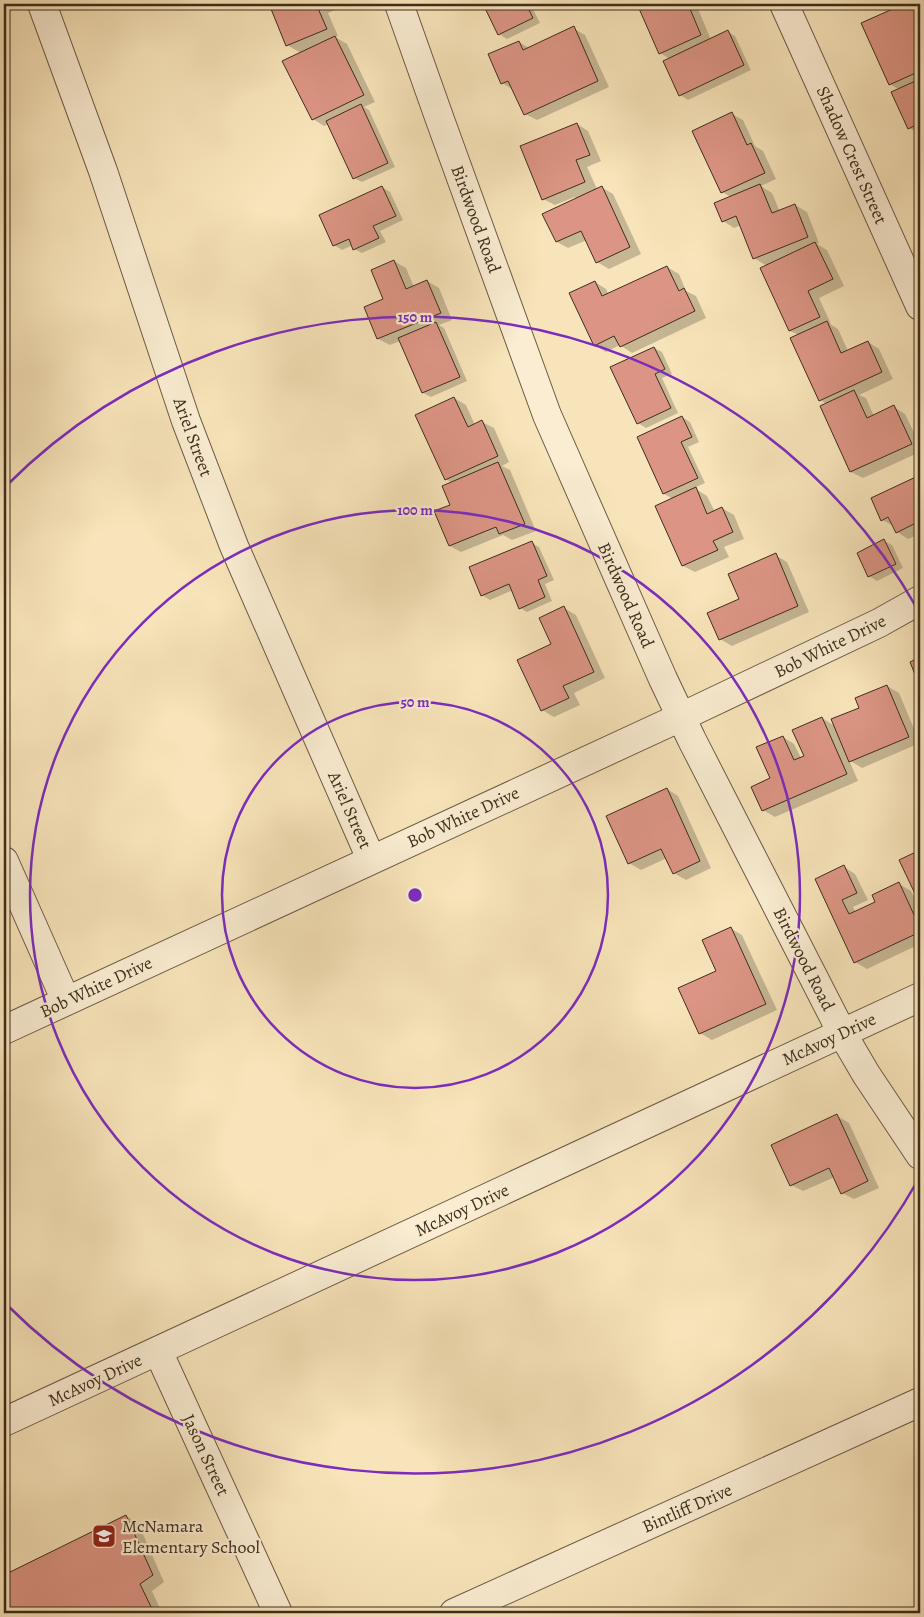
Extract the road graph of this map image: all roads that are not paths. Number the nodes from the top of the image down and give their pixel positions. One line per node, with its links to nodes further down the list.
1 (42, 4): 7 (street, Ariel Street)
2 (399, 4): 6 (street, Birdwood Road)
3 (784, 4): 4 (street, Shadow Crest Street)
4 (920, 306)
5 (920, 600): 6 (street, Bob White Drive)
6 (681, 717): 7 (street, Bob White Drive); 12 (street, Birdwood Road)
7 (371, 859): 10 (street, Bob White Drive)
8 (4, 861): 10 (street)
9 (920, 997): 12 (street, McAvoy Drive)
10 (66, 1001): 11 (street, Bob White Drive)
11 (4, 1030)
12 (842, 1033): 13 (street, Birdwood Road); 14 (street, McAvoy Drive)
13 (920, 1155)
14 (158, 1351): 16 (street, McAvoy Drive); 17 (street, Jason Street)
15 (920, 1402): 18 (street, Bintliff Drive)
16 (4, 1422)
17 (278, 1613)
18 (454, 1613)

